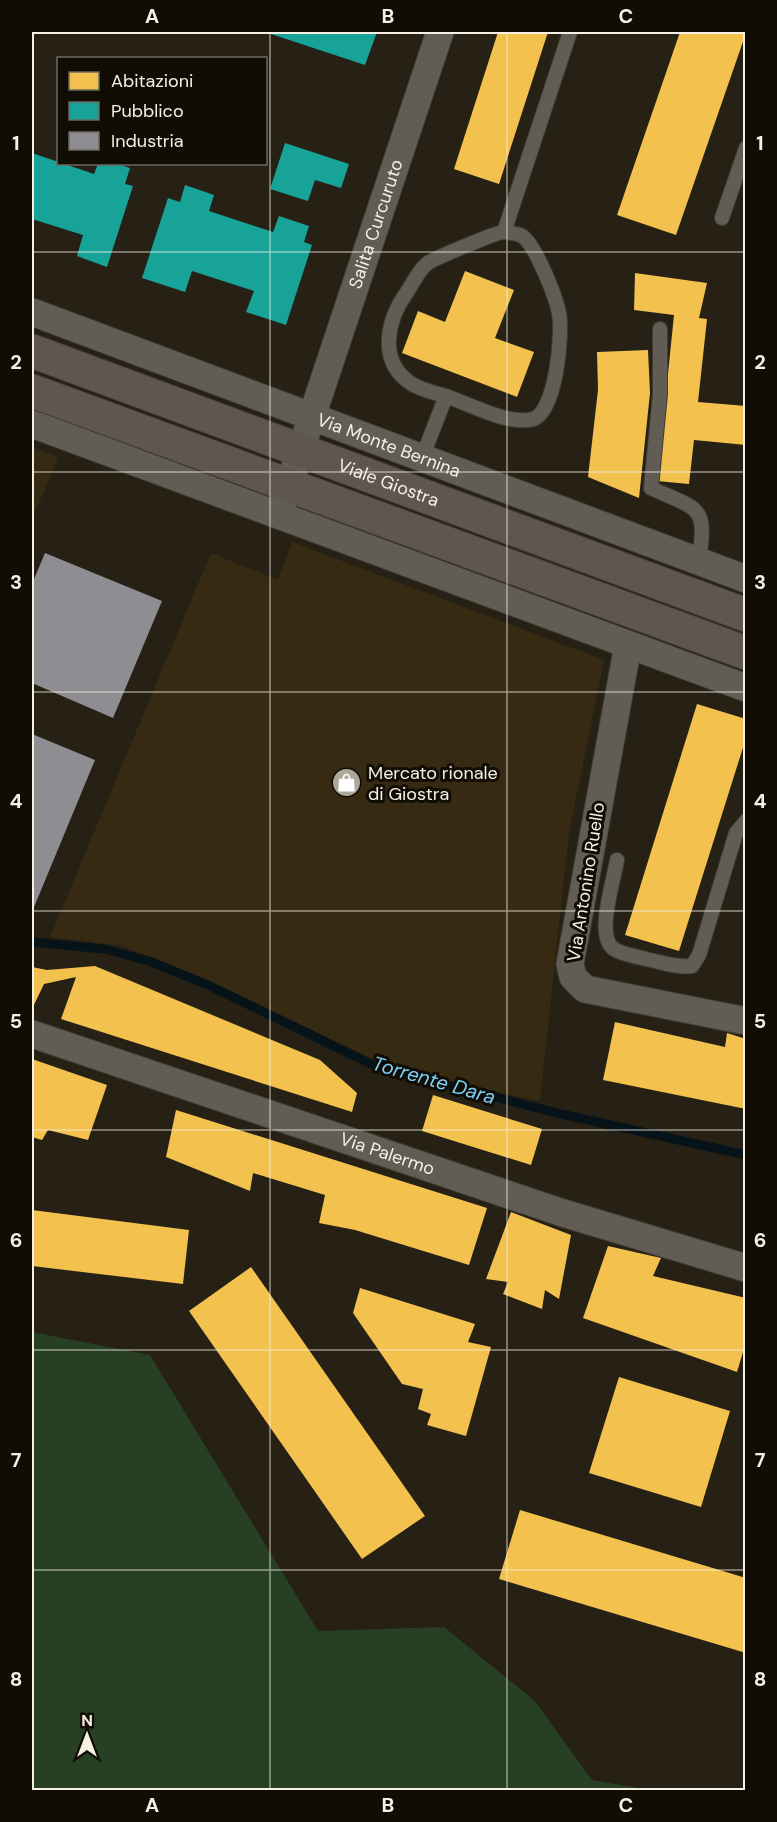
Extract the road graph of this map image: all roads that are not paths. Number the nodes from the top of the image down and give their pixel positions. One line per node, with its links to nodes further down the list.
1 (440, 32): 11 (street, Salita Curcuruto)
2 (570, 32): 5 (lane)
3 (746, 148): 4 (lane)
4 (722, 218)
5 (504, 232): 10 (lane); 10 (lane)
6 (32, 312): 11 (street, Via Monte Bernina)
7 (660, 329): 17 (lane)
8 (32, 351): 13 (main road, Viale Giostra)
9 (32, 391): 15 (main road, Viale Giostra)
10 (446, 396): 14 (lane)
11 (312, 417): 13 (street, Salita Curcuruto); 14 (street, Via Monte Bernina)
12 (32, 424): 16 (street)
13 (300, 451): 15 (street, Salita Curcuruto); 19 (main road, Viale Giostra)
14 (422, 458): 17 (street, Via Monte Bernina)
15 (289, 486): 16 (street, Salita Curcuruto); 21 (main road, Viale Giostra)
16 (279, 517): 20 (street)
17 (699, 561): 18 (street, Via Monte Bernina)
18 (746, 579)
19 (746, 615)
20 (628, 645): 22 (street); 25 (street, Via Antonino Ruello)
21 (746, 653)
22 (746, 688)
23 (746, 821): 24 (lane, Via Antonino Ruello)
24 (617, 860)
25 (746, 1021)
26 (32, 1034): 27 (street, Via Palermo)
27 (746, 1268)

